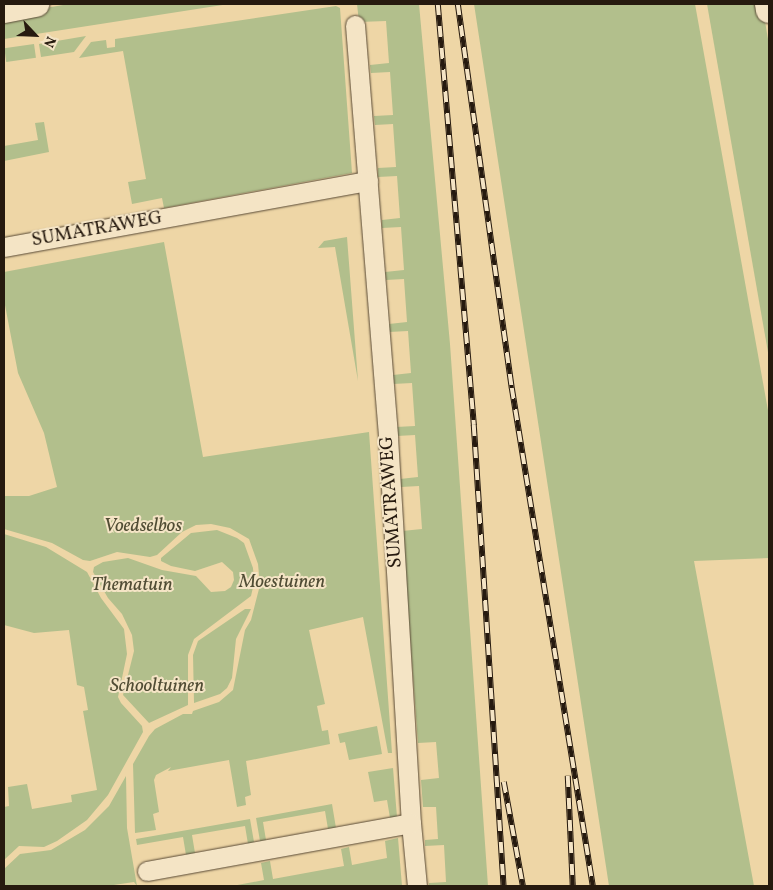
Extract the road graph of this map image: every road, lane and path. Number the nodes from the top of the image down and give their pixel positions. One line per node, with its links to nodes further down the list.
1 (36, 4): 3 (main road)
2 (768, 4): 4 (main road)
3 (4, 10)
4 (769, 10)
5 (355, 25): 6 (street, SUMATRAWEG)
6 (368, 181): 7 (street, SUMATRAWEG); 8 (street, SUMATRAWEG)
7 (4, 247)
8 (411, 823): 9 (street); 10 (street, SUMATRAWEG)
9 (146, 870)
10 (417, 886)

